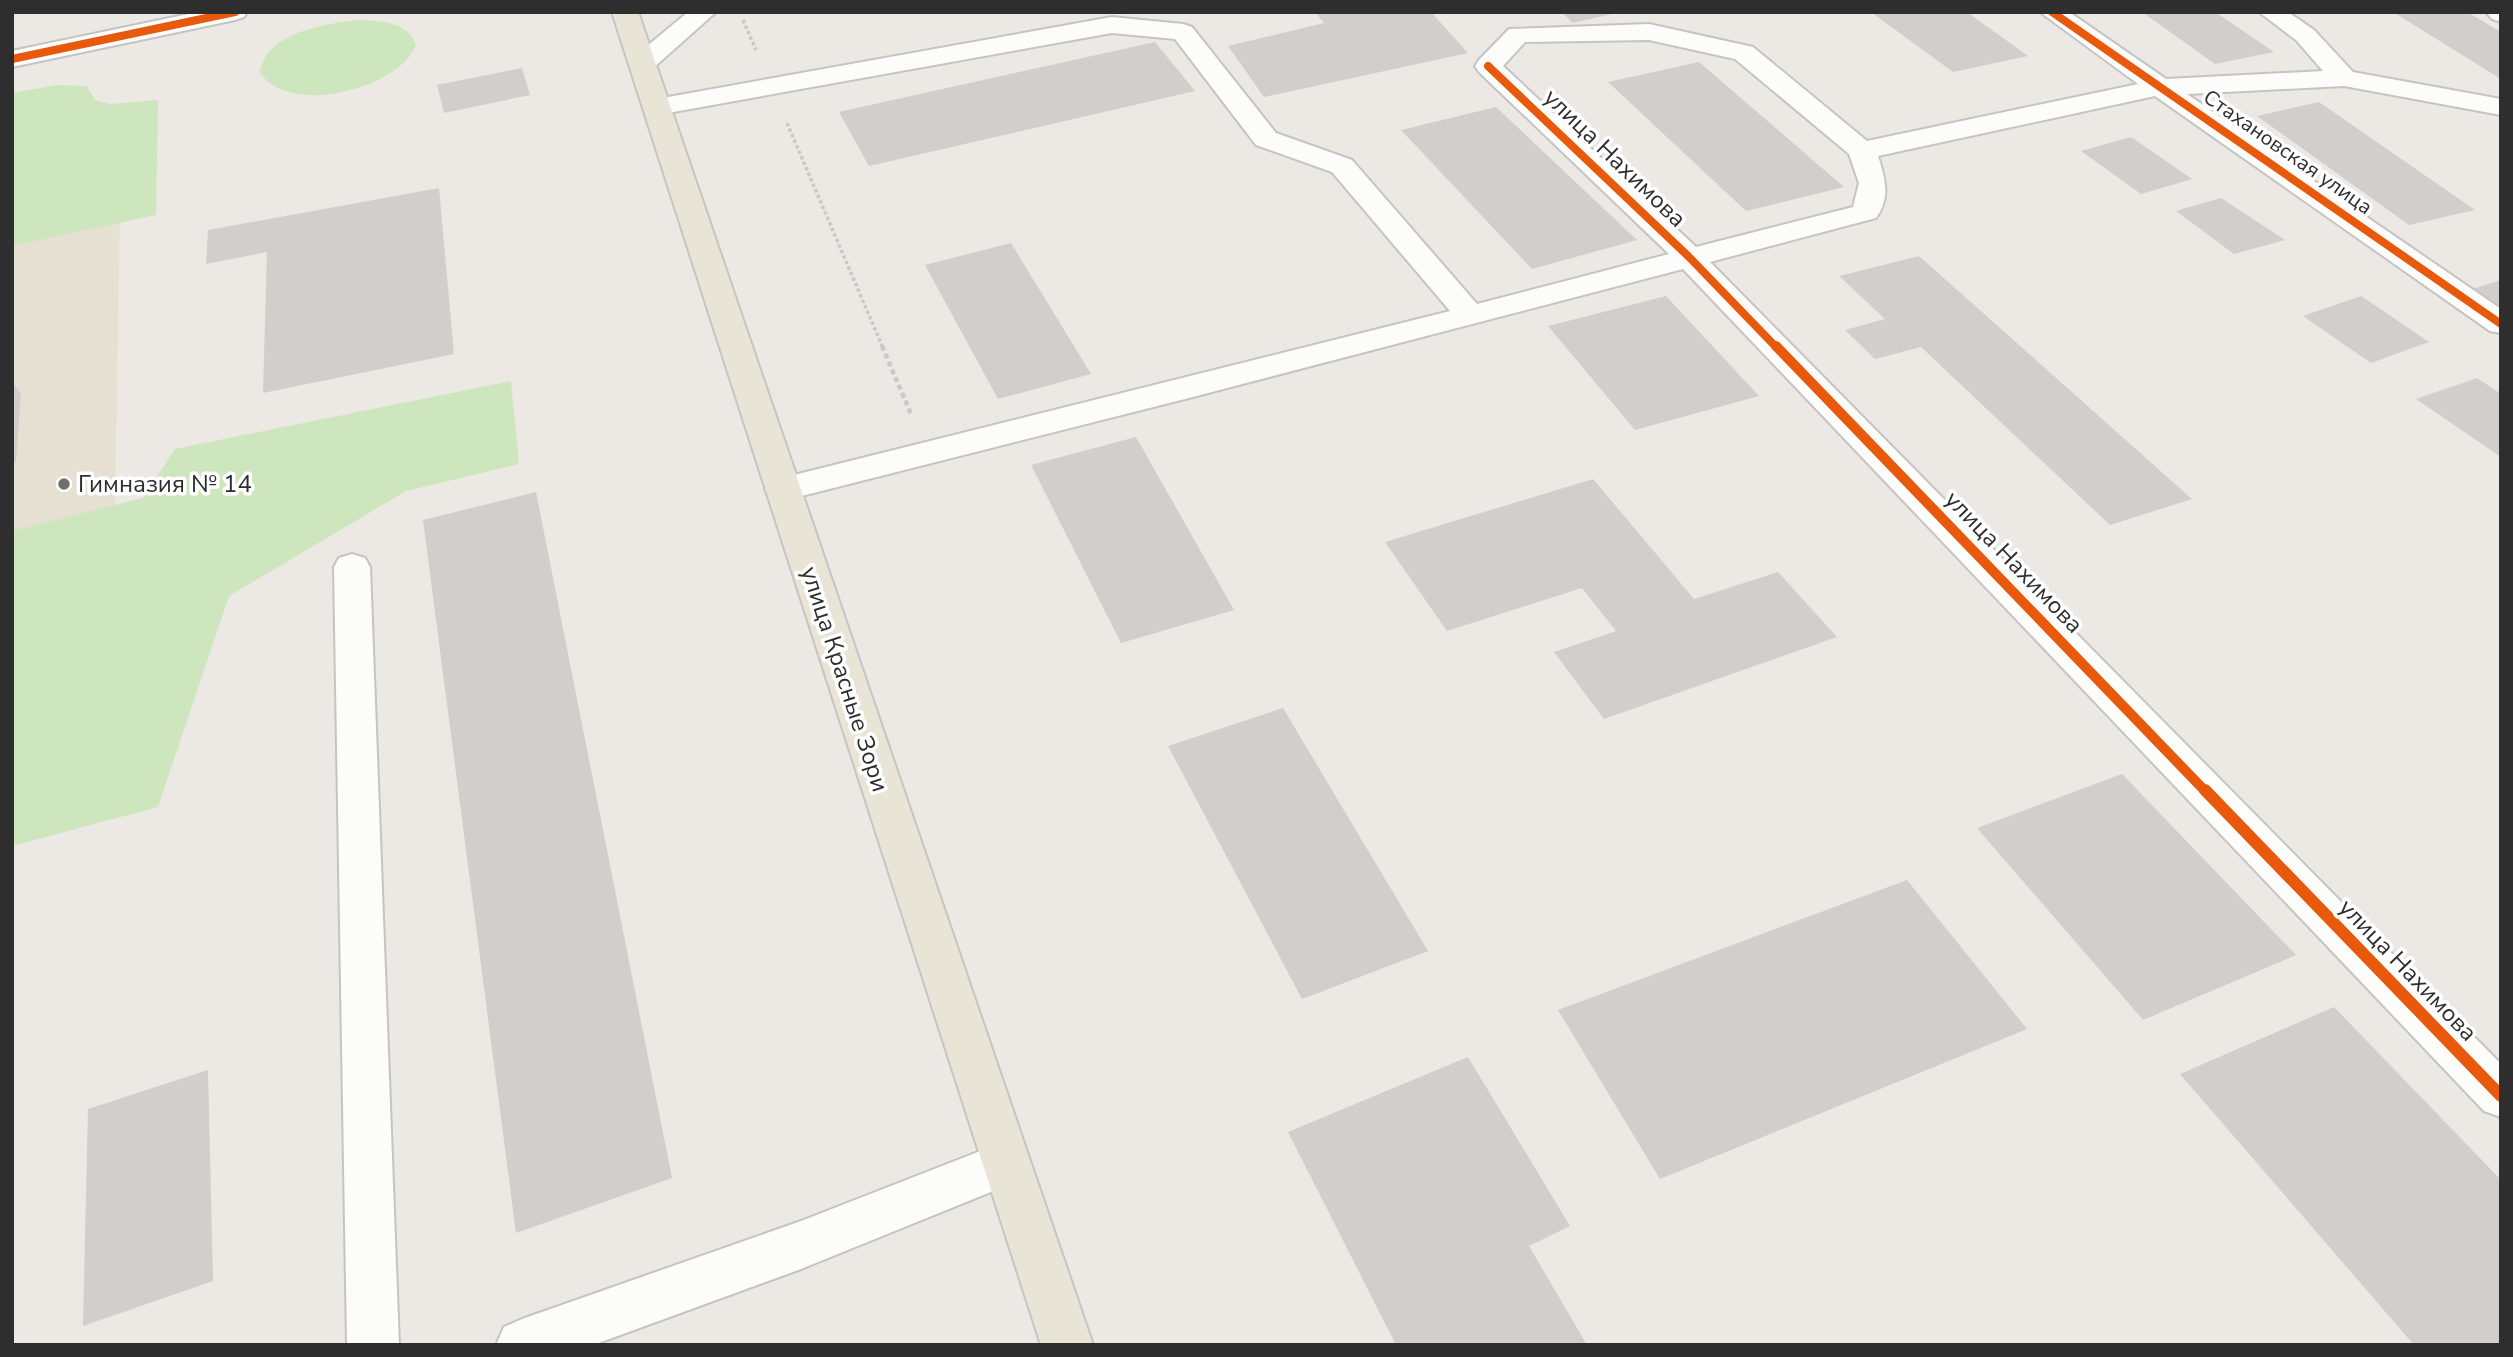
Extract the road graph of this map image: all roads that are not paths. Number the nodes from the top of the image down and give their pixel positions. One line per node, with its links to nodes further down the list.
1 (235, 12): 6 (street)
2 (625, 12): 7 (main road, улица Красные Зори)
3 (704, 12): 7 (street)
4 (2052, 12): 9 (street, Стахановская улица)
5 (2271, 12): 8 (street)
6 (12, 59)
7 (643, 63): 10 (main road, улица Красные Зори)
8 (2344, 78): 9 (street); 11 (street)
9 (2159, 87): 12 (street); 15 (street, Стахановская улица)
10 (657, 107): 14 (street); 16 (main road, улица Красные Зори)
11 (2501, 107)
12 (1862, 151): 13 (street); 13 (street, улица Нахимова)
13 (1689, 257): 14 (street); 18 (street, улица Нахимова)
14 (1469, 314): 16 (street)
15 (2501, 324)
16 (782, 489): 19 (main road, улица Красные Зори)
17 (352, 567): 20 (street)
18 (2501, 1096)
19 (1006, 1164): 21 (street); 22 (main road, улица Красные Зори)
20 (373, 1345)
21 (522, 1345)
22 (1067, 1345)

